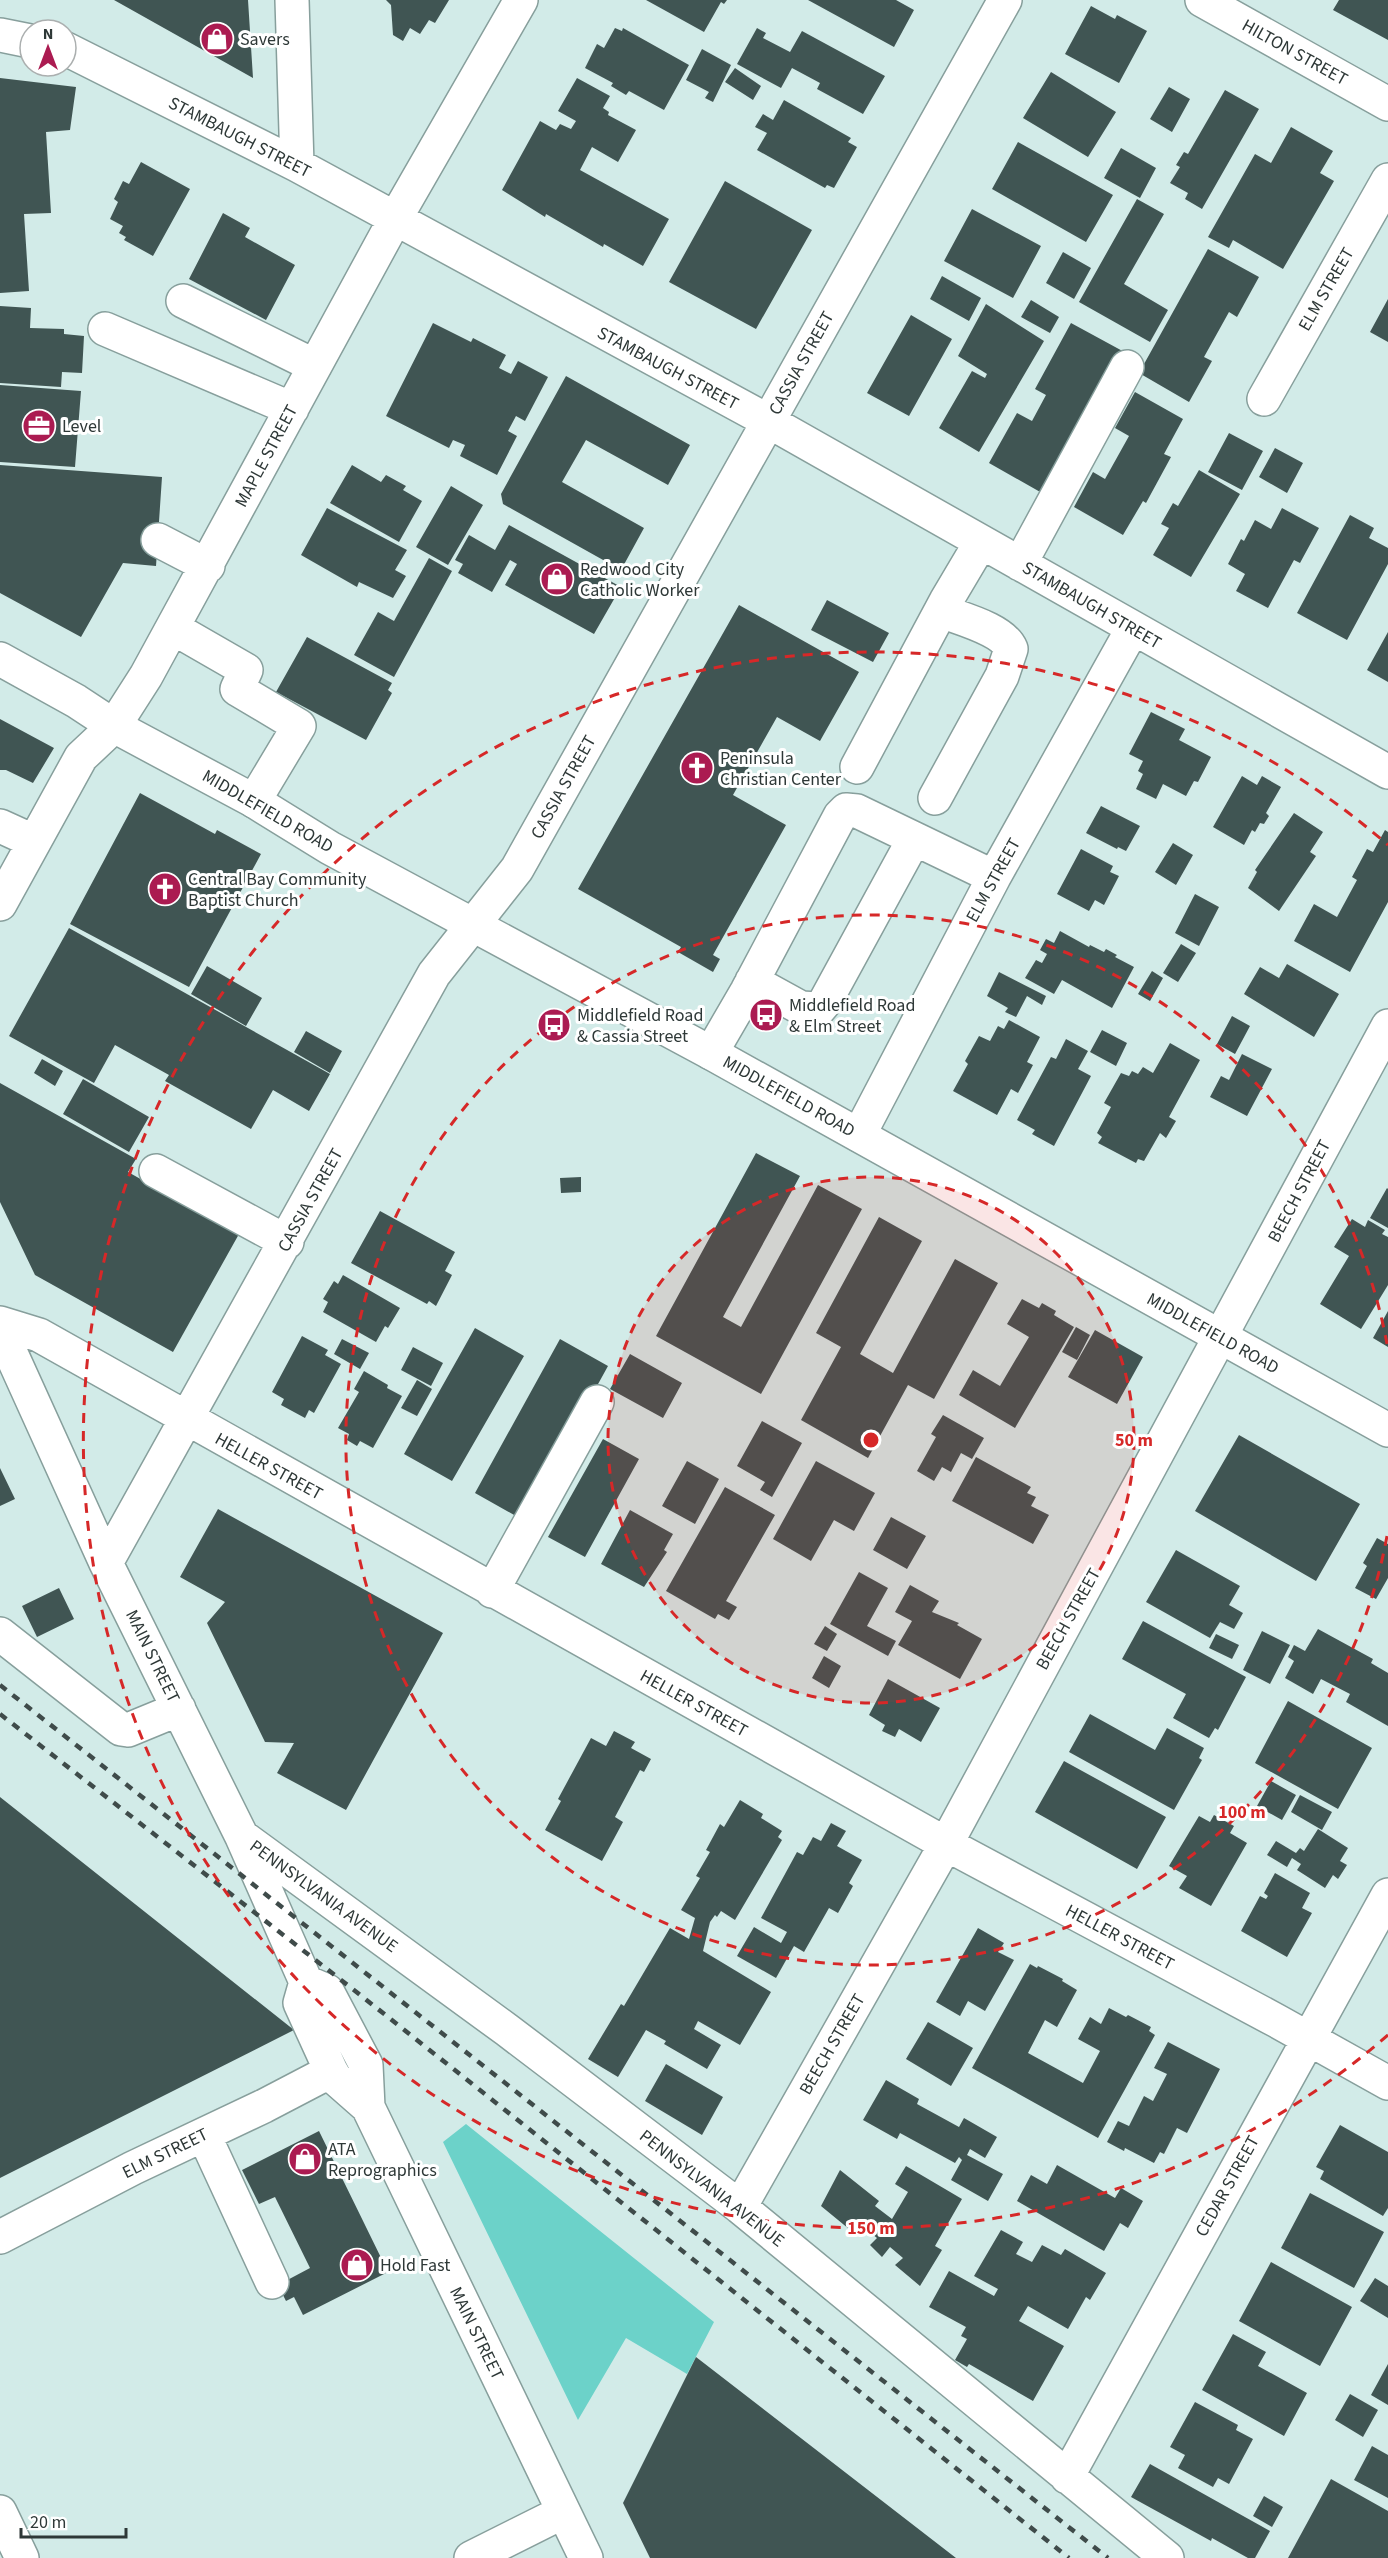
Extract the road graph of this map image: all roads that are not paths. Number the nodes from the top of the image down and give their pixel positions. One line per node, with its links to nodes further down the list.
1 (292, 0): 9 (street)
2 (521, 0): 11 (street, MAPLE STREET)
3 (1005, 0): 18 (street, CASSIA STREET)
4 (1202, 0): 8 (street, HILTON STREET)
5 (0, 35): 6 (street)
6 (18, 38)
7 (78, 55): 9 (street, STAMBAUGH STREET)
8 (1388, 104)
9 (297, 165): 11 (street, STAMBAUGH STREET)
10 (1388, 180): 16 (street, ELM STREET)
11 (395, 219): 14 (street, MAPLE STREET); 18 (street, STAMBAUGH STREET)
12 (183, 301): 14 (street)
13 (105, 329): 17 (street)
14 (315, 366): 17 (street, MAPLE STREET)
15 (1127, 367): 21 (street)
16 (1264, 399)
17 (292, 409): 22 (street, MAPLE STREET)
18 (768, 422): 20 (street, STAMBAUGH STREET); 37 (street, CASSIA STREET)
19 (158, 540): 22 (street)
20 (981, 542): 21 (street, STAMBAUGH STREET); 23 (street)
21 (1020, 564): 25 (street, STAMBAUGH STREET)
22 (208, 566): 24 (street, MAPLE STREET)
23 (941, 611): 28 (street); 30 (street)
24 (173, 628): 27 (street, MAPLE STREET); 31 (street)
25 (1133, 628): 29 (street, STAMBAUGH STREET); 35 (street, ELM STREET)
26 (0, 659): 27 (street, MIDDLEFIELD ROAD)
27 (114, 726): 31 (street, MIDDLEFIELD ROAD); 34 (street, MAPLE STREET)
28 (857, 767)
29 (1388, 772)
30 (935, 798)
31 (254, 801): 37 (street, MIDDLEFIELD ROAD)
32 (0, 826): 34 (street)
33 (914, 839): 35 (street); 38 (street); 38 (street)
34 (33, 841): 36 (street, MAPLE STREET)
35 (994, 878): 41 (street, ELM STREET)
36 (0, 904)
37 (475, 924): 40 (street, MIDDLEFIELD ROAD); 43 (street, CASSIA STREET)
38 (752, 981): 40 (street)
39 (1388, 1026): 46 (street, BEECH STREET)
40 (711, 1053): 41 (street, MIDDLEFIELD ROAD)
41 (859, 1135): 46 (street, MIDDLEFIELD ROAD)
42 (156, 1171): 43 (street)
43 (287, 1242): 48 (street, CASSIA STREET)
44 (0, 1323): 48 (street, HELLER STREET)
45 (0, 1329): 50 (street, MAIN STREET)
46 (1219, 1336): 49 (street, MIDDLEFIELD ROAD); 55 (street, BEECH STREET)
47 (597, 1402): 51 (street)
48 (187, 1420): 50 (street, CASSIA STREET); 51 (street, HELLER STREET)
49 (1388, 1430)
50 (106, 1563): 53 (street, MAIN STREET)
51 (492, 1591): 55 (street, HELLER STREET)
52 (0, 1634): 53 (street)
53 (179, 1709): 54 (street, MAIN STREET)
54 (242, 1837): 57 (street, MAIN STREET); 63 (street, PENNSYLVANIA AVENUE)
55 (945, 1844): 58 (street, HELLER STREET); 63 (street, BEECH STREET)
56 (1388, 1895): 58 (street, CEDAR STREET)
57 (306, 1982): 59 (street, MAIN STREET); 61 (street, MAIN STREET)
58 (1308, 2038): 60 (street, HELLER STREET); 66 (street, CEDAR STREET)
59 (331, 2071): 61 (street, MAIN STREET); 62 (street, ELM STREET)
60 (1388, 2083)
61 (368, 2107): 68 (street, MAIN STREET)
62 (204, 2135): 64 (street, ELM STREET); 65 (street)
63 (740, 2207): 66 (street, PENNSYLVANIA AVENUE)
64 (0, 2236)
65 (272, 2282)
66 (1067, 2477): 72 (street, PENNSYLVANIA AVENUE)
67 (0, 2512): 69 (street)
68 (563, 2512): 70 (street); 71 (street, MAIN STREET)
69 (22, 2558)
70 (471, 2558)
71 (586, 2558)
72 (1167, 2558)

